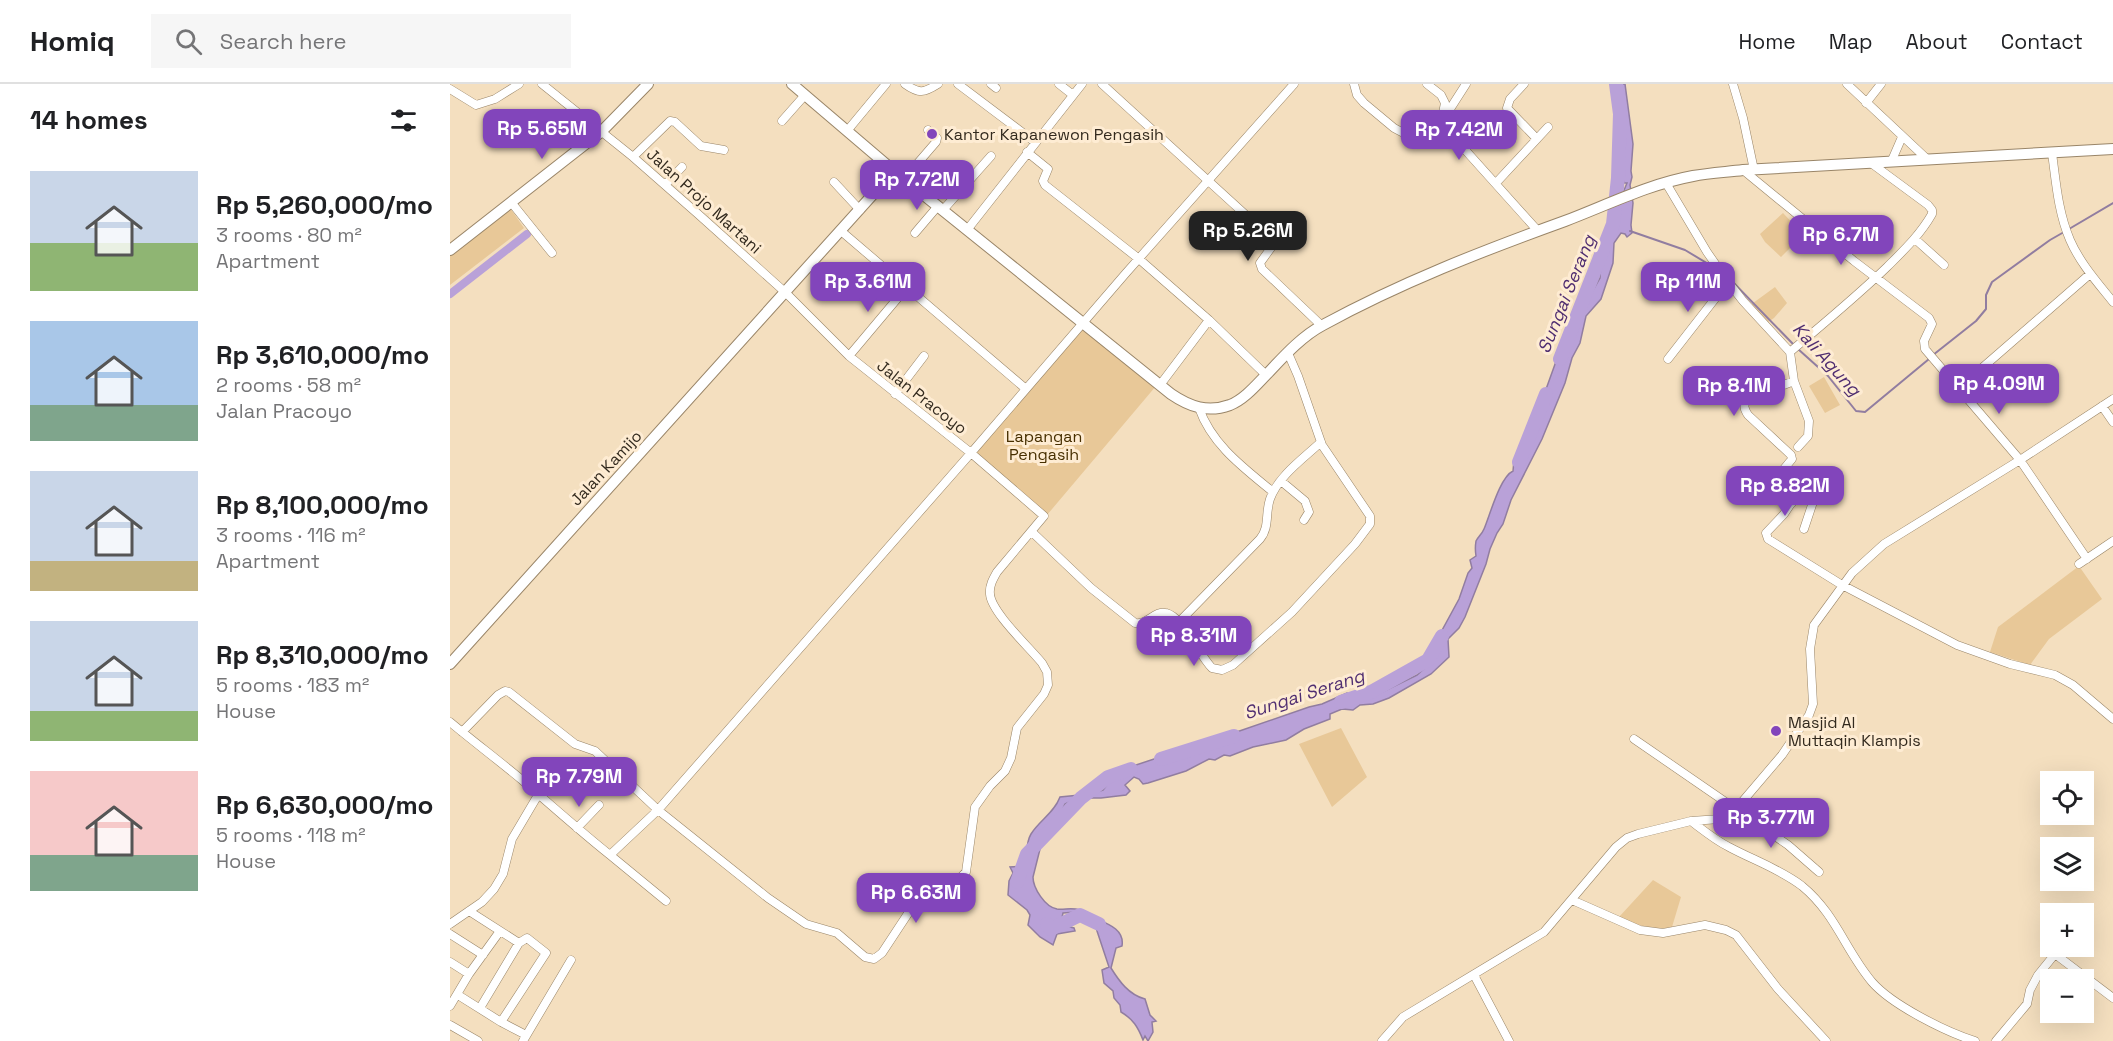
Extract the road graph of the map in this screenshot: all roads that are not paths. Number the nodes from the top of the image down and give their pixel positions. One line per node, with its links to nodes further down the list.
1 (519, 84): 20 (street)
2 (542, 84): 28 (street, Jalan Projo Martani)
3 (648, 84): 28 (main road)
4 (792, 84): 21 (main road)
5 (886, 84): 29 (street)
6 (905, 84): 7 (street)
7 (938, 84)
8 (958, 84): 32 (street)
9 (1059, 84): 22 (street)
10 (1082, 84): 22 (street)
11 (1102, 84): 46 (street)
12 (1294, 84): 46 (street, Jalan Pracoyo)
13 (1354, 84): 25 (street)
14 (1427, 84): 25 (street)
15 (1466, 84): 25 (street)
16 (1733, 84): 43 (street)
17 (1847, 84): 23 (street)
18 (1881, 84): 23 (street)
19 (1521, 85): 31 (street)
20 (450, 89)
21 (805, 95): 24 (street); 29 (main road)
22 (1073, 95): 32 (street)
23 (1866, 103): 30 (street)
24 (782, 120)
25 (1441, 123): 48 (street)
26 (1548, 127): 31 (street)
27 (928, 130): 45 (street)
28 (602, 131): 37 (street, Jalan Projo Martani); 51 (main road)
29 (847, 131): 44 (main road)
30 (1902, 137): 39 (street); 40 (street)
31 (1537, 139): 48 (street)
32 (1035, 142): 35 (street)
33 (2113, 149): 36 (main road)
34 (724, 150): 37 (street)
35 (1027, 152): 54 (street); 61 (street)
36 (2052, 153): 39 (main road); 63 (street)
37 (633, 156): 50 (street, Jalan Projo Martani)
38 (991, 156): 52 (street)
39 (1927, 159): 40 (main road)
40 (1892, 160): 41 (main road)
41 (1871, 163): 43 (main road); 58 (street)
42 (682, 167): 50 (street)
43 (1748, 170): 49 (main road); 64 (street)
44 (894, 171): 45 (main road); 53 (main road, Jalan Kamijo)
45 (904, 179): 52 (main road)
46 (1208, 181): 61 (street, Jalan Pracoyo); 71 (street)
47 (834, 182): 53 (street)
48 (1496, 183): 56 (street)
49 (1663, 184): 56 (main road); 65 (street)
50 (665, 185): 67 (street, Jalan Projo Martani)
51 (511, 202): 59 (main road); 60 (street)
52 (941, 208): 54 (main road); 57 (street)
53 (860, 210): 55 (main road, Jalan Kamijo)
54 (967, 230): 70 (main road)
55 (841, 231): 66 (street); 67 (main road, Jalan Kamijo)
56 (1538, 231): 71 (main road)
57 (915, 233)
58 (1915, 239): 62 (street); 64 (street)
59 (450, 250)
60 (552, 254)
61 (1139, 259): 69 (street); 70 (street, Jalan Pracoyo)
62 (1944, 265)
63 (2090, 274): 68 (street); 80 (street)
64 (1876, 277): 72 (street); 80 (street)
65 (1727, 280): 72 (street); 76 (street)
66 (907, 287): 75 (street); 81 (street)
67 (786, 293): 75 (street, Jalan Pracoyo); 102 (main road, Jalan Kamijo)
68 (2113, 302)
69 (1209, 320): 77 (street); 79 (street)
70 (1083, 323): 79 (main road); 81 (street, Jalan Pracoyo)
71 (1322, 326): 73 (main road)
72 (1791, 351): 78 (street)
73 (1288, 353): 77 (main road); 87 (street)
74 (924, 356): 82 (street)
75 (849, 357): 82 (street, Jalan Pracoyo)
76 (1668, 359)
77 (1266, 375): 85 (main road)
78 (1794, 381): 88 (street); 93 (street)
79 (1160, 385): 85 (main road)
80 (1959, 388): 90 (street)
81 (1026, 389): 89 (street, Jalan Pracoyo)
82 (895, 393): 89 (street, Jalan Pracoyo)
83 (2113, 399): 84 (street)
84 (2102, 406): 86 (street); 90 (street)
85 (1199, 408): 92 (street)
86 (2113, 422)
87 (1321, 442): 91 (street); 101 (street)
88 (1798, 447)
89 (971, 453): 96 (street); 110 (street)
90 (2020, 460): 98 (street); 100 (street)
91 (1281, 481): 92 (street); 94 (street)
92 (1273, 492): 101 (street)
93 (1790, 505): 95 (street); 100 (street)
94 (1304, 520)
95 (1804, 529)
96 (1032, 532): 101 (street); 110 (street)
97 (2113, 541): 98 (street)
98 (2087, 559): 99 (street)
99 (2079, 564)
100 (1842, 585): 103 (street); 109 (street)
101 (1178, 622)
102 (450, 664)
103 (2113, 719)
104 (450, 722): 105 (street)
105 (462, 732): 107 (street); 110 (street)
106 (1634, 739): 109 (street)
107 (538, 795): 112 (street); 117 (street)
108 (599, 805): 112 (street)
109 (1736, 809): 111 (street); 114 (street)
110 (658, 810): 113 (street)
111 (1691, 821): 115 (street); 138 (street)
112 (577, 828): 113 (street)
113 (610, 855): 116 (street)
114 (1819, 872)
115 (1572, 900): 126 (street); 137 (street)
116 (666, 901)
117 (469, 911): 118 (street); 119 (street)
118 (450, 924)
119 (500, 930): 121 (street); 122 (street)
120 (450, 934): 122 (street)
121 (519, 943): 130 (street); 131 (street)
122 (483, 955): 125 (street)
123 (572, 960): 133 (street)
124 (450, 962): 125 (street)
125 (469, 974): 127 (street)
126 (1474, 975): 135 (street); 136 (street)
127 (458, 995): 129 (street); 130 (street)
128 (2113, 998): 139 (street)
129 (450, 1006)
130 (480, 1008): 131 (street)
131 (501, 1022): 133 (street)
132 (450, 1024): 134 (street)
133 (525, 1038)
134 (478, 1041)
135 (1382, 1041)
136 (1509, 1041)
137 (1826, 1041)
138 (1975, 1041)
139 (1996, 1041)

